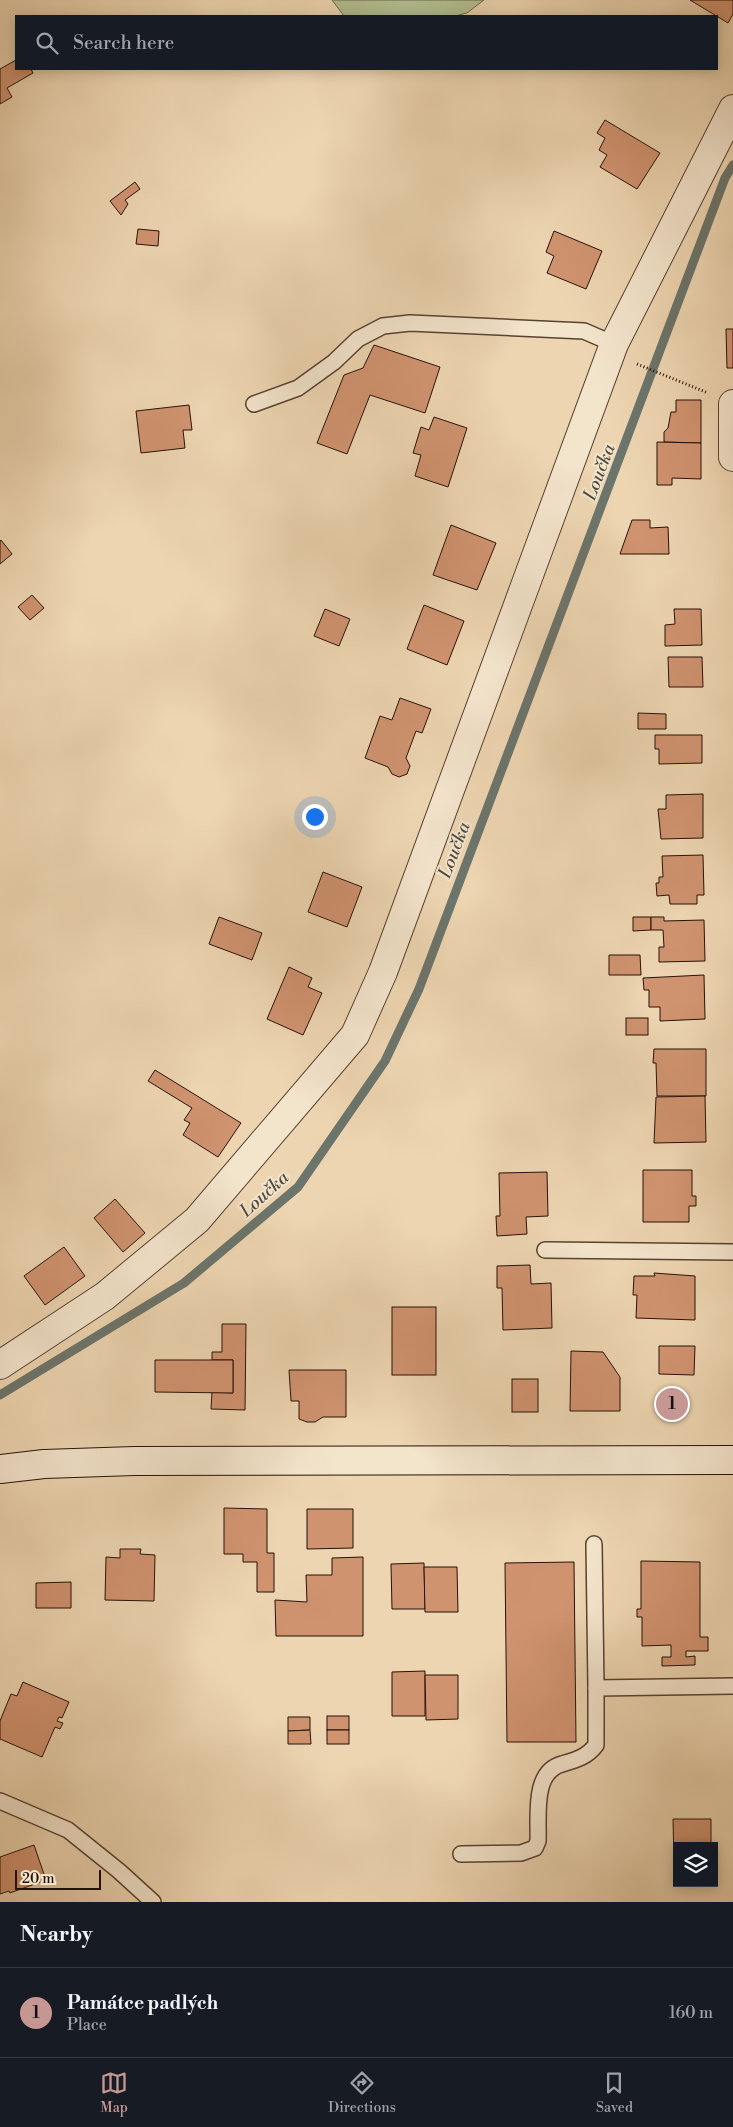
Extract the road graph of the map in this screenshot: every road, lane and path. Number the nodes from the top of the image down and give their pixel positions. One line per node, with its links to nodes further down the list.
1 (733, 109): 2 (street)
2 (614, 344): 4 (lane); 9 (street)
3 (635, 363): 5 (path)
4 (254, 404)
5 (733, 404): 6 (street)
6 (733, 457)
7 (545, 1250): 8 (lane)
8 (733, 1252)
9 (0, 1365)
10 (733, 1460): 11 (street)
11 (0, 1468)
12 (594, 1544): 14 (lane)
13 (733, 1686): 14 (lane)
14 (596, 1688): 16 (lane)
15 (0, 1801): 17 (lane)
16 (461, 1854)
17 (152, 1902)

